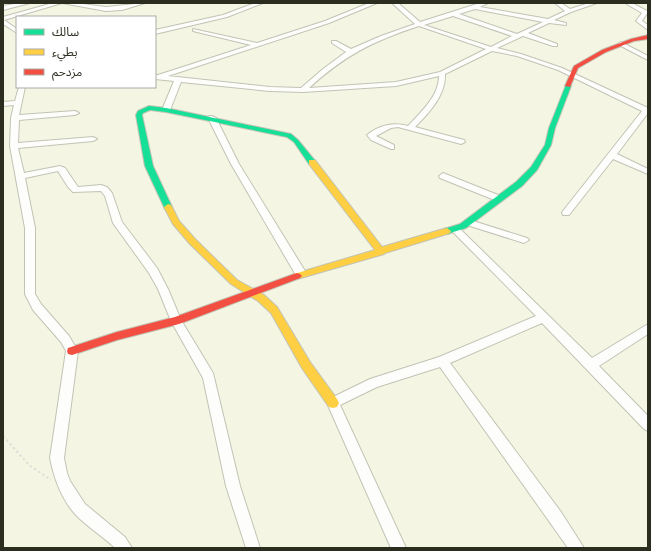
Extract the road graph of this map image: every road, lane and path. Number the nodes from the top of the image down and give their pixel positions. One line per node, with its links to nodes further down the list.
1 (27, 3): 14 (street)
2 (59, 3): 18 (street)
3 (64, 3): 4 (street)
4 (142, 3)
5 (260, 3): 27 (street)
6 (374, 3): 32 (street)
7 (394, 3): 22 (street)
8 (467, 3): 13 (street)
9 (485, 3): 13 (street)
10 (558, 3): 15 (street)
11 (594, 3): 15 (street)
12 (628, 3): 24 (street)
13 (475, 7): 16 (street); 20 (street)
14 (3, 8)
15 (569, 11): 20 (street)
16 (453, 14): 22 (street); 28 (street)
17 (16, 16): 19 (street)
18 (16, 16)
19 (3, 20): 23 (street); 26 (street)
20 (549, 21): 21 (street); 28 (street)
21 (564, 24)
22 (420, 25): 34 (street); 35 (street)
23 (16, 26)
24 (648, 28)
25 (195, 30): 32 (street)
26 (16, 31)
27 (156, 32)
28 (520, 35): 33 (street); 34 (street)
29 (648, 37): 31 (street)
30 (334, 42): 35 (street)
31 (621, 44): 36 (street); 38 (street)
32 (258, 45): 39 (street)
33 (555, 45)
34 (491, 49): 37 (street); 38 (street)
35 (351, 52): 42 (street)
36 (648, 58)
37 (442, 74): 42 (street); 50 (street)
38 (572, 75): 46 (street); 59 (street)
39 (156, 78): 40 (street)
40 (178, 80): 42 (street); 45 (street)
41 (22, 88): 43 (street)
42 (303, 90)
43 (18, 103): 44 (street); 48 (street)
44 (3, 104)
45 (166, 110): 49 (street); 66 (street)
46 (647, 111): 55 (street)
47 (75, 113): 48 (street)
48 (15, 118): 53 (street)
49 (212, 118): 64 (street); 65 (street)
50 (410, 128): 52 (street); 54 (street)
51 (93, 139): 53 (street)
52 (461, 142)
53 (14, 146): 57 (street)
54 (391, 147)
55 (612, 156): 56 (street); 60 (street)
56 (648, 172)
57 (21, 176): 68 (street); 70 (street)
58 (443, 176): 59 (street)
59 (500, 199): 61 (street)
60 (566, 213)
61 (470, 223): 62 (street); 63 (street)
62 (456, 230): 64 (street); 67 (street)
63 (524, 240)
64 (381, 252): 65 (street)
65 (301, 274): 66 (street)
66 (253, 292): 68 (street); 73 (street)
67 (543, 318): 71 (street); 72 (street)
68 (176, 321): 70 (street); 78 (street)
69 (648, 328): 72 (street)
70 (72, 351): 76 (street)
71 (442, 361): 73 (street); 80 (street)
72 (591, 365): 74 (street)
73 (333, 403): 79 (street)
74 (648, 425)
75 (3, 436): 76 (path)
76 (64, 485): 77 (street)
77 (125, 548)
78 (253, 548)
79 (399, 548)
80 (577, 548)

